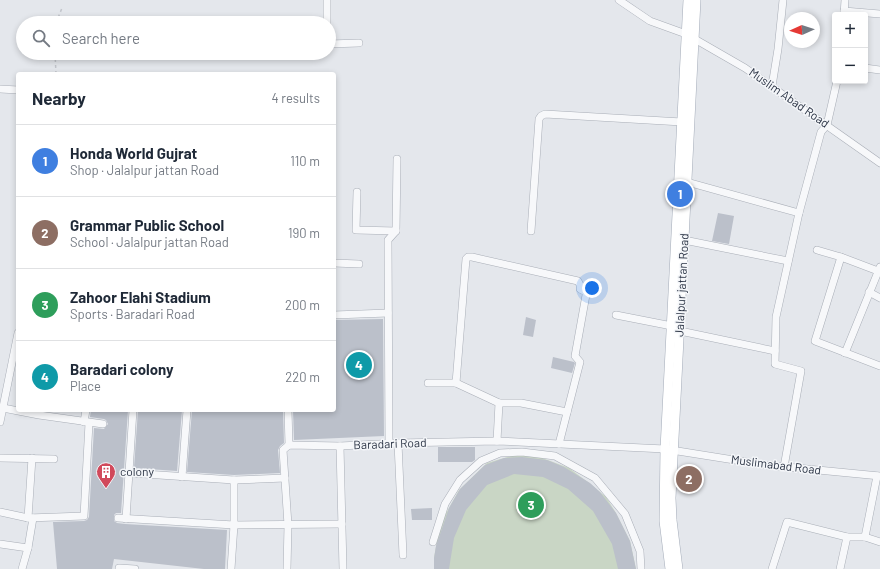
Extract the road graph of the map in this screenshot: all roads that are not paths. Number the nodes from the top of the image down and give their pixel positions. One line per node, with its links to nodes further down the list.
1 (327, 0): 10 (street)
2 (619, 0): 11 (street, Muslim Abad Road)
3 (688, 0): 11 (main road, Jalalpur jattan Road)
4 (696, 0): 11 (main road, Jalalpur jattan Road)
5 (783, 0): 17 (street)
6 (845, 0): 7 (street)
7 (844, 12)
8 (868, 14): 9 (street)
9 (880, 14)
10 (327, 16)
11 (690, 36): 17 (street, Muslim Abad Road); 20 (main road, Jalalpur jattan Road); 24 (main road, Jalalpur jattan Road)
12 (359, 43): 13 (street)
13 (336, 44)
14 (868, 68): 15 (street)
15 (880, 70)
16 (836, 84): 21 (street)
17 (772, 86): 21 (street, Muslim Abad Road)
18 (0, 89): 19 (street)
19 (16, 90)
20 (682, 122): 28 (street); 36 (main road, Jalalpur jattan Road)
21 (826, 124): 23 (street, Muslim Abad Road); 26 (street)
22 (397, 159): 27 (street)
23 (880, 163)
24 (687, 182): 26 (street); 29 (main road, Jalalpur jattan Road)
25 (356, 192): 27 (street)
26 (799, 213): 32 (street)
27 (396, 231): 39 (street)
28 (531, 231)
29 (684, 240): 32 (street); 36 (main road, Jalalpur jattan Road)
30 (817, 250): 31 (street)
31 (841, 257): 35 (street); 45 (street)
32 (788, 261): 44 (street)
33 (336, 263): 34 (street)
34 (359, 264)
35 (879, 269): 37 (street)
36 (678, 281): 42 (main road, Jalalpur jattan Road)
37 (868, 292): 38 (street); 45 (street)
38 (880, 298)
39 (388, 313): 40 (street); 63 (street)
40 (336, 315)
41 (616, 315): 42 (street)
42 (676, 329): 44 (street); 67 (main road, Jalalpur jattan Road)
43 (16, 350): 50 (street)
44 (775, 351): 71 (street)
45 (845, 353): 46 (street)
46 (880, 366)
47 (428, 383): 48 (street)
48 (456, 383): 49 (street); 57 (street)
49 (499, 403): 57 (street); 61 (street)
50 (3, 408): 51 (street); 58 (street)
51 (16, 411)
52 (24, 412): 59 (street)
53 (86, 412): 59 (street)
54 (133, 412): 72 (street)
55 (187, 412): 74 (street)
56 (288, 412): 65 (street)
57 (567, 412): 64 (street)
58 (0, 422)
59 (87, 422): 60 (street); 78 (street)
60 (103, 424)
61 (497, 441): 62 (street, Baradari Road); 64 (street, Baradari Road)
62 (398, 443): 63 (street, Baradari Road); 90 (street)
63 (389, 444): 66 (street, Baradari Road)
64 (559, 444): 67 (street, Baradari Road)
65 (289, 445): 66 (street, Baradari Road); 75 (street)
66 (340, 446): 81 (street)
67 (669, 450): 71 (street, Muslimabad Road); 98 (main road, Jalalpur jattan Road); 99 (main road, Jalalpur jattan Road)
68 (0, 458): 69 (street)
69 (32, 458): 70 (street); 78 (street)
70 (54, 459)
71 (784, 467): 73 (street, Muslimabad Road)
72 (129, 474): 74 (street); 80 (street)
73 (878, 476): 85 (street)
74 (182, 477): 76 (street)
75 (284, 478): 76 (street); 83 (street)
76 (234, 480): 82 (street)
77 (0, 512): 78 (street)
78 (31, 518): 89 (street)
79 (118, 518): 80 (street)
80 (126, 519): 82 (street)
81 (342, 524): 83 (street); 96 (street)
82 (234, 525): 83 (street); 94 (street)
83 (288, 525): 95 (street)
84 (847, 537): 85 (street); 100 (street); 101 (street)
85 (865, 537): 87 (street)
86 (433, 542): 97 (street)
87 (880, 542)
88 (0, 544): 89 (street)
89 (28, 548): 92 (street)
90 (402, 555)
91 (119, 568): 93 (street)
92 (22, 569)
93 (135, 569)
94 (231, 569)
95 (287, 569)
96 (343, 569)
97 (641, 569)
98 (670, 569)
99 (678, 569)
100 (772, 569)
101 (840, 569)

